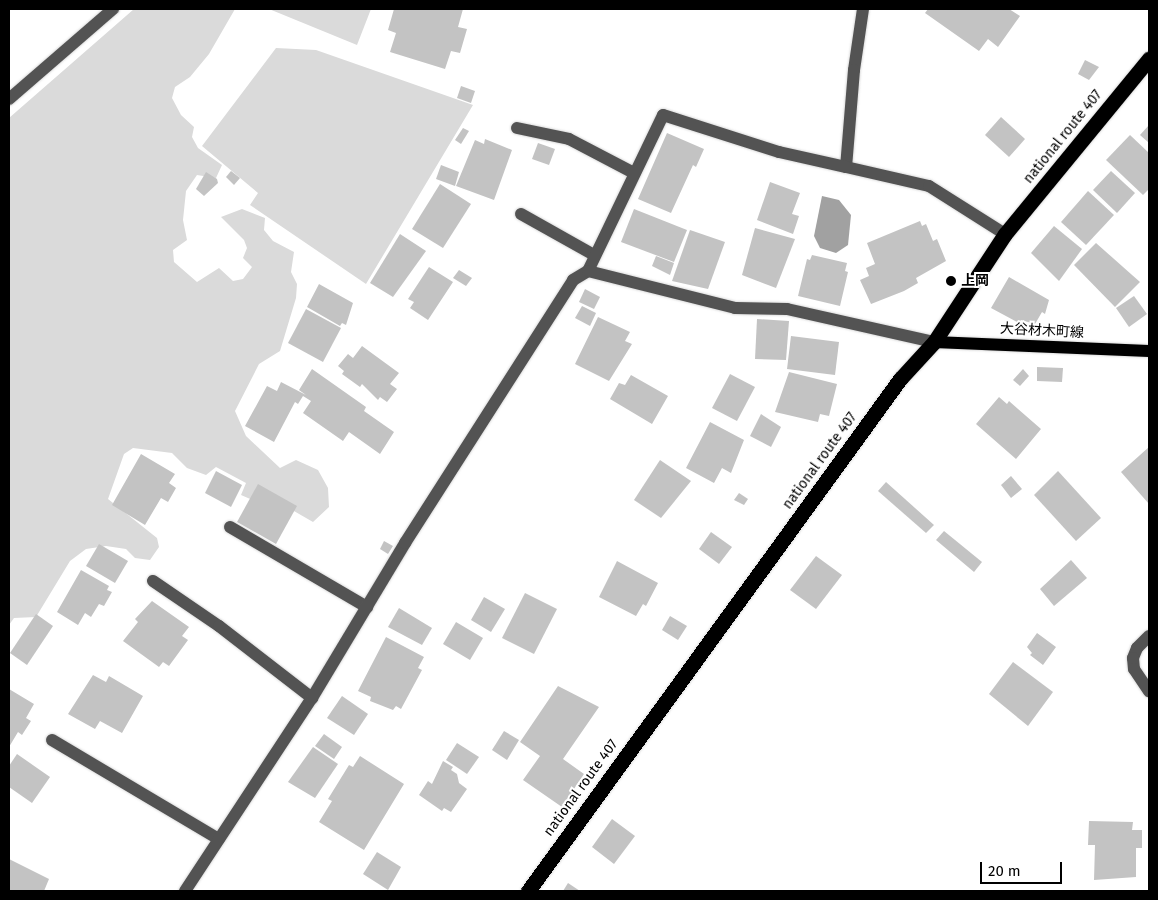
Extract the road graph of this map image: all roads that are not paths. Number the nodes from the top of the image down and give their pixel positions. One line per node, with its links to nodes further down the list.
1 (113, 9): 4 (street)
2 (863, 9): 6 (street)
3 (1149, 59): 9 (highway, national route 407)
4 (9, 99)
5 (517, 128): 7 (street)
6 (846, 167): 7 (street); 9 (street)
7 (634, 173): 10 (street)
8 (521, 214): 10 (street)
9 (1005, 234): 12 (highway, national route 407)
10 (594, 255): 11 (street)
11 (588, 271): 12 (street); 16 (street)
12 (934, 342): 13 (main road, 大谷材木町線); 23 (highway, national route 407)
13 (1149, 351)
14 (230, 527): 16 (street)
15 (153, 581): 19 (street)
16 (367, 606): 19 (street)
17 (1149, 636): 18 (street)
18 (1149, 691)
19 (312, 698): 21 (street)
20 (52, 740): 21 (street)
21 (219, 839): 22 (street)
22 (185, 891)
23 (528, 891)

